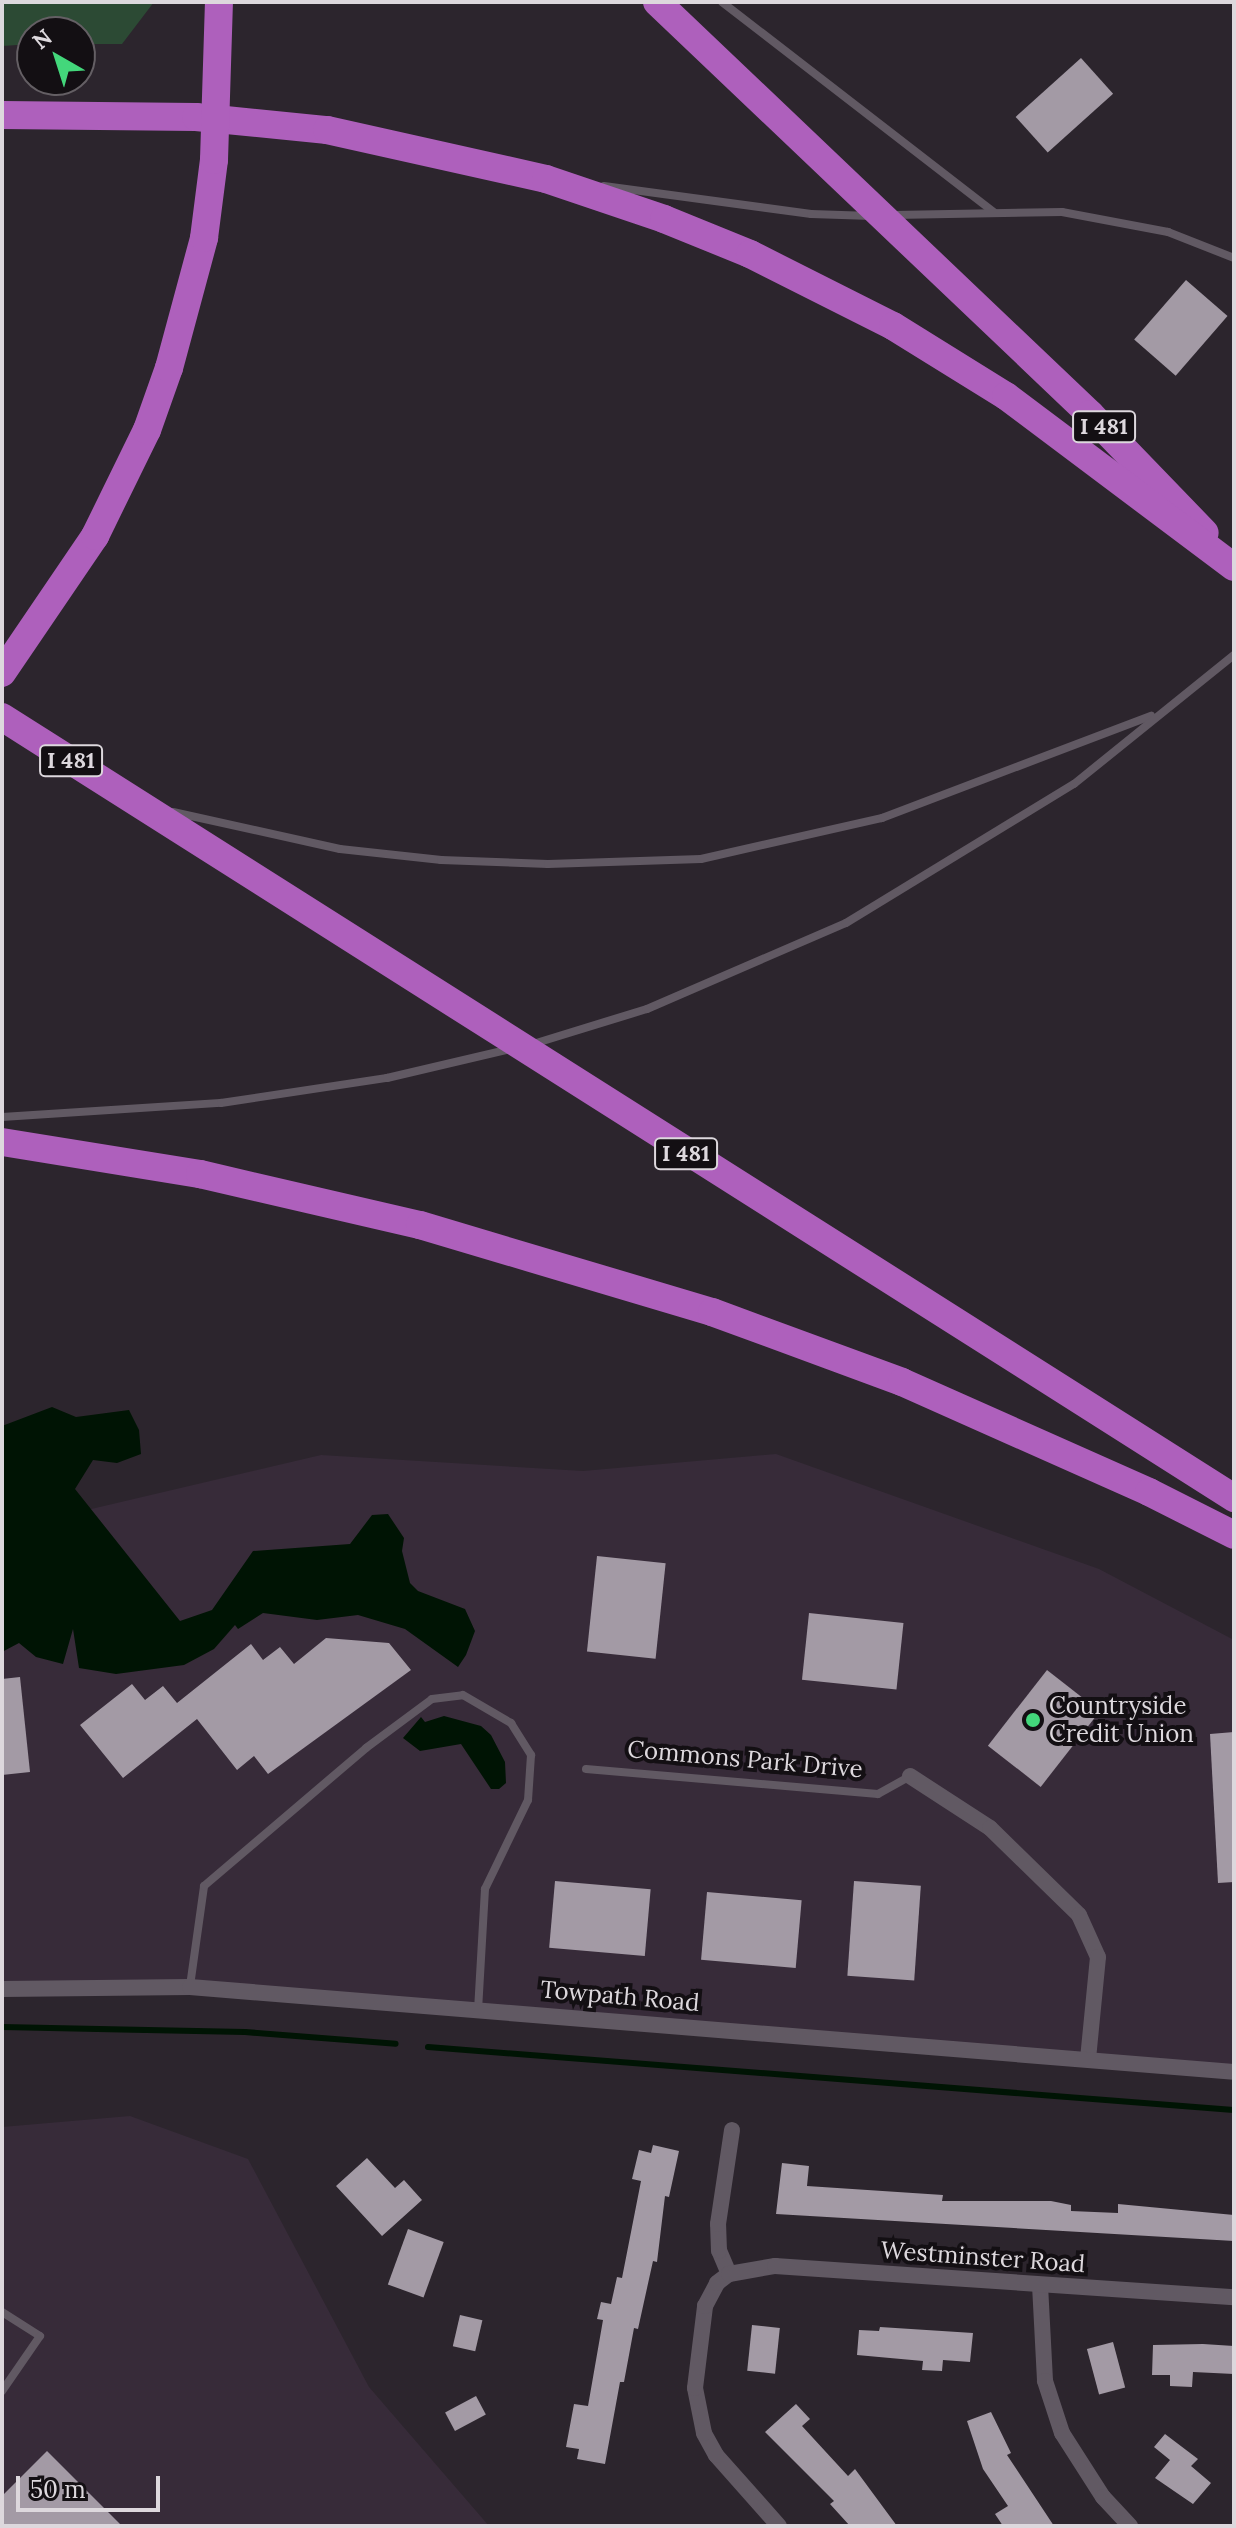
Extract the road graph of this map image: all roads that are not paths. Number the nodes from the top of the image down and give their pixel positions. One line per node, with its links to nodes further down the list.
1 (219, 2): 10 (highway)
2 (657, 2): 8 (highway, I 481)
3 (722, 2): 6 (lane)
4 (2, 115): 5 (highway)
5 (546, 179): 6 (lane); 8 (highway)
6 (995, 212): 7 (lane)
7 (1234, 258)
8 (1234, 566)
9 (1234, 655): 11 (lane)
10 (2, 673)
11 (1157, 713): 13 (lane); 14 (lane)
12 (2, 717): 13 (highway, I 481)
13 (141, 805): 16 (highway, I 481)
14 (2, 1117)
15 (2, 1142): 17 (highway)
16 (1234, 1498)
17 (1234, 1535)
18 (586, 1769): 19 (lane, Commons Park Drive)
19 (910, 1776): 23 (street, Commons Park Drive)
20 (190, 1987): 21 (street, Towpath Road); 22 (street, Towpath Road); 22 (lane)
21 (2, 1989)
22 (478, 2009): 23 (street, Towpath Road)
23 (1088, 2059): 24 (street, Towpath Road)
24 (1234, 2072)
25 (732, 2130): 26 (street)
26 (729, 2274): 27 (street, Westminster Road); 31 (street)
27 (1040, 2285): 28 (street, Westminster Road); 32 (street)
28 (1234, 2297)
29 (2, 2312): 30 (lane)
30 (2, 2391)
31 (779, 2526)
32 (1130, 2526)

